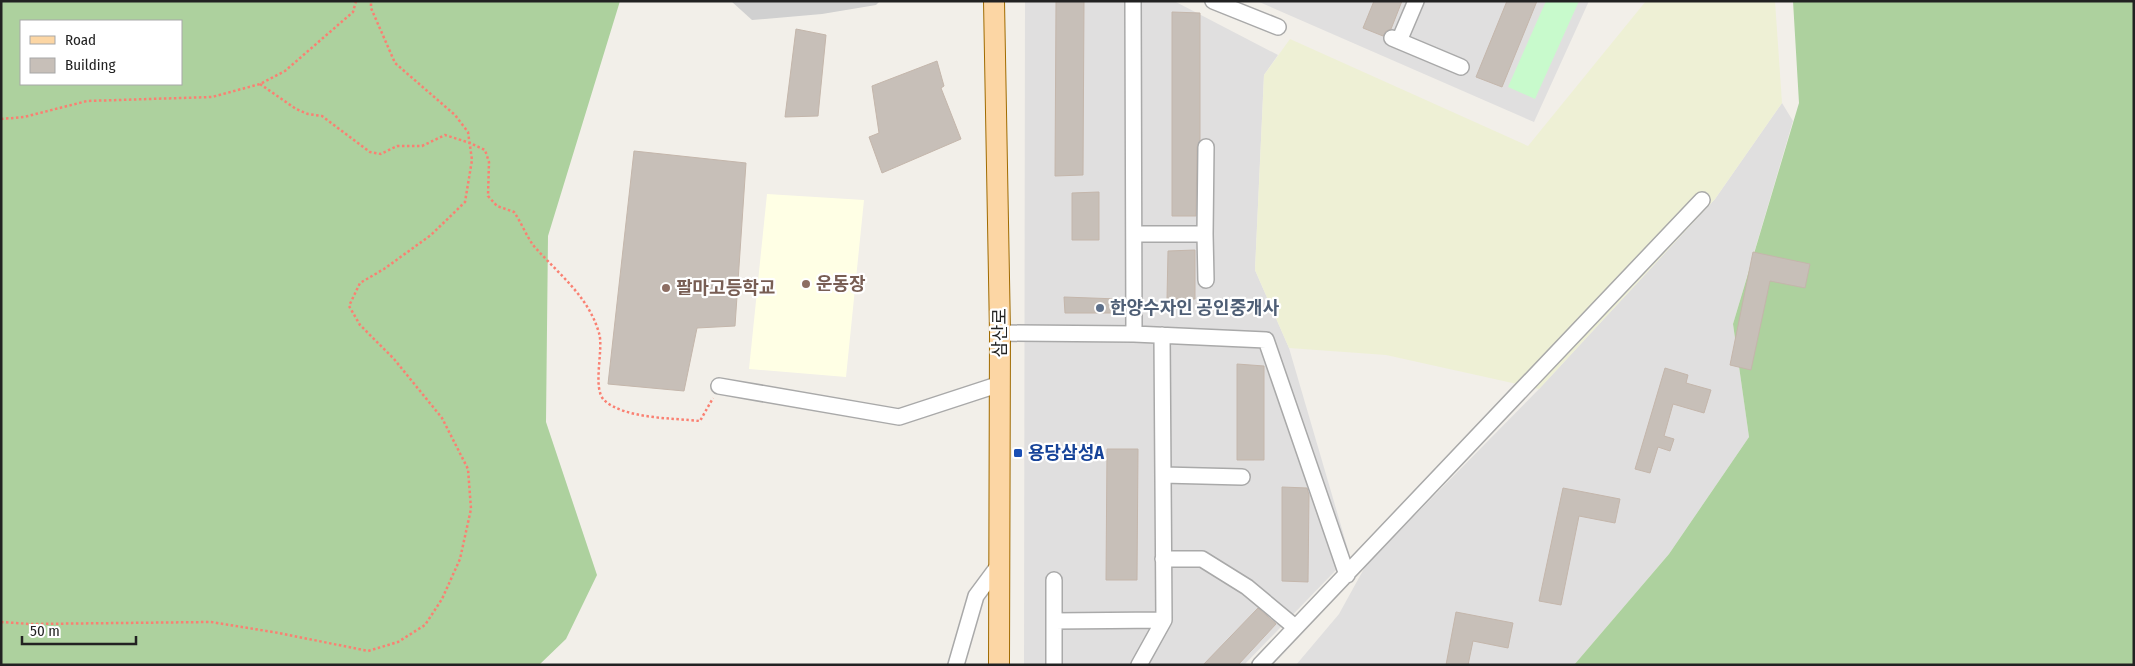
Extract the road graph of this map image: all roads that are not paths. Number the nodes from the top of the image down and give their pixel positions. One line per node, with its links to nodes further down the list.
1 (994, 1): 12 (main road, 삼산로)
2 (1133, 1): 9 (street)
3 (1213, 1): 5 (street)
4 (1416, 1): 6 (street)
5 (1278, 27)
6 (1461, 66)
7 (1206, 148): 10 (street)
8 (1702, 200): 21 (street)
9 (1134, 234): 10 (street); 13 (street)
10 (1205, 234): 11 (street)
11 (1206, 280)
12 (1000, 332): 13 (street); 15 (main road, 삼산로)
13 (1134, 334): 14 (street)
14 (1162, 335): 17 (street); 21 (street)
15 (1000, 384): 16 (street); 20 (main road, 삼산로)
16 (719, 386)
17 (1163, 475): 18 (street); 19 (street)
18 (1242, 477)
19 (1163, 559): 23 (street); 25 (street)
20 (999, 565): 26 (street); 27 (main road, 삼산로)
21 (1347, 574): 25 (street)
22 (1054, 580): 24 (street)
23 (1164, 620): 24 (street); 29 (street)
24 (1054, 621): 28 (street)
25 (1295, 627): 30 (street)
26 (956, 665)
27 (999, 665)
28 (1054, 665)
29 (1139, 665)
30 (1260, 665)

